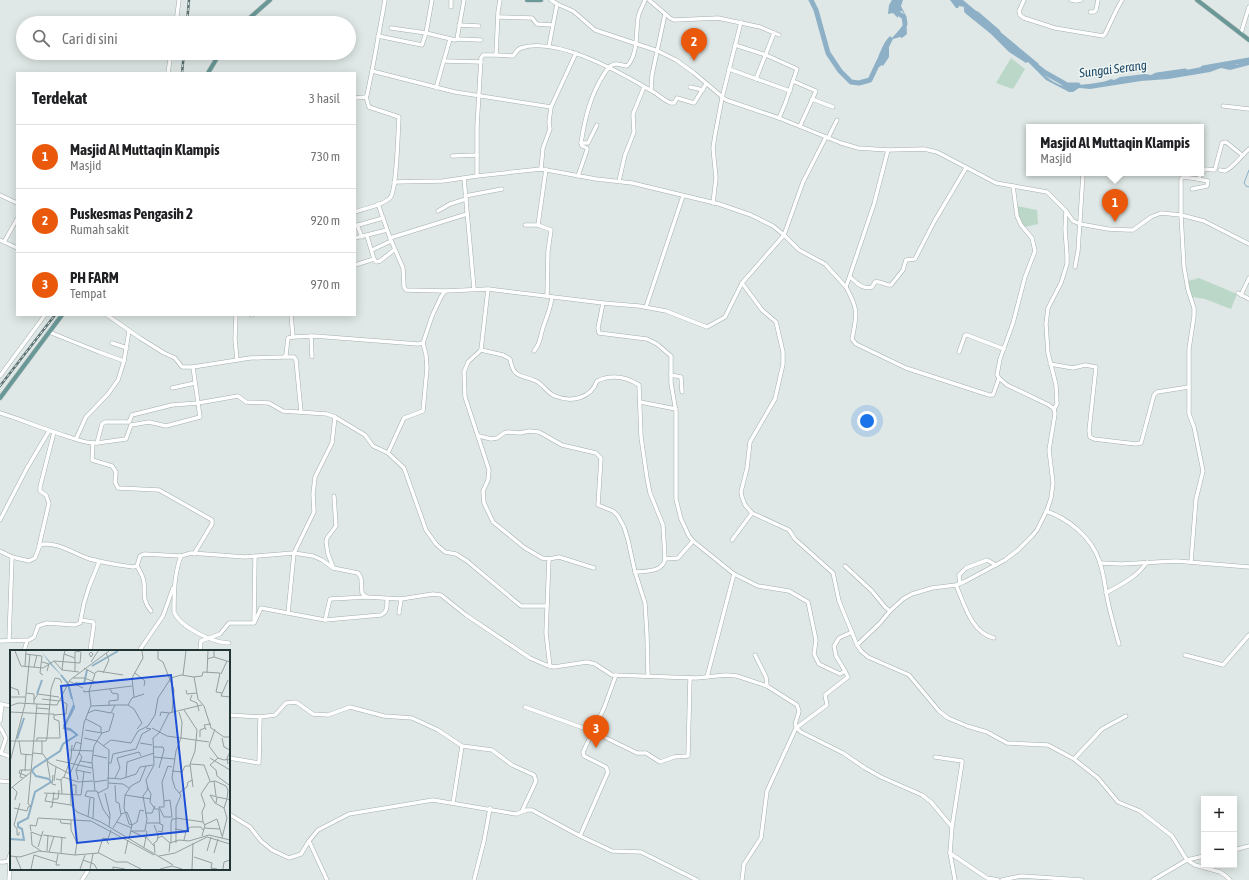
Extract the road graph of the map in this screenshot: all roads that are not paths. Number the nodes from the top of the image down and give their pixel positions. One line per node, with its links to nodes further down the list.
1 (179, 0): 25 (street)
2 (270, 0): 26 (main road)
3 (385, 0): 37 (street)
4 (432, 0): 35 (street)
5 (451, 0): 21 (street)
6 (464, 0): 29 (street)
7 (500, 0): 27 (street)
8 (527, 0): 9 (main road)
9 (541, 0)
10 (551, 0): 20 (street)
11 (645, 0): 42 (street)
12 (649, 0): 24 (street)
13 (1024, 0): 19 (street)
14 (1071, 0): 15 (street)
15 (1081, 0)
16 (1098, 0): 23 (street)
17 (1115, 0): 19 (street)
18 (1197, 0): 34 (main road)
19 (1122, 1)
20 (556, 4): 30 (street); 42 (street)
21 (451, 7)
22 (1249, 8): 34 (street)
23 (1090, 12)
24 (665, 14): 28 (street); 45 (street)
25 (177, 16)
26 (252, 16)
27 (498, 17): 30 (street); 47 (street)
28 (741, 22): 33 (street); 43 (street)
29 (459, 25): 31 (street); 39 (street)
30 (552, 25): 44 (street)
31 (479, 26)
32 (391, 28): 35 (street)
33 (774, 33): 36 (street); 48 (street)
34 (1241, 33): 41 (main road)
35 (426, 34): 37 (street); 38 (street)
36 (779, 35)
37 (378, 36): 55 (street)
38 (450, 39): 39 (street); 51 (street)
39 (457, 39): 40 (street)
40 (481, 40)
41 (1249, 40)
42 (636, 44): 45 (street); 53 (street)
43 (735, 45): 48 (street); 54 (street)
44 (548, 46): 46 (street); 47 (street)
45 (658, 51): 60 (street); 64 (street)
46 (576, 52): 53 (street); 73 (street)
47 (496, 55): 52 (street)
48 (766, 56): 58 (street); 59 (street)
49 (170, 60): 56 (street)
50 (216, 60): 57 (main road)
51 (444, 61): 52 (street); 63 (street)
52 (481, 62): 68 (street)
53 (608, 68): 61 (street); 81 (street)
54 (729, 69): 58 (street); 70 (street)
55 (372, 71): 63 (street); 67 (street)
56 (168, 72)
57 (209, 72)
58 (756, 79): 66 (street)
59 (793, 81): 66 (street); 71 (street)
60 (706, 84): 65 (street); 70 (street)
61 (644, 87): 64 (street); 98 (street)
62 (690, 87): 65 (street)
63 (436, 88): 68 (street)
64 (651, 90): 65 (street)
65 (703, 90)
66 (790, 91): 76 (street)
67 (366, 96): 69 (street); 99 (street)
68 (479, 96): 73 (street); 84 (street)
69 (356, 98)
70 (722, 98): 76 (street); 107 (street)
71 (812, 99): 74 (street); 79 (street)
72 (1223, 106): 75 (street)
73 (551, 107): 88 (street)
74 (833, 107)
75 (1249, 109)
76 (779, 118): 79 (street)
77 (837, 120): 80 (street)
78 (597, 125): 81 (street)
79 (800, 126): 80 (street)
80 (827, 138): 83 (street); 122 (street)
81 (581, 143): 93 (street)
82 (1249, 149): 85 (street)
83 (888, 150): 87 (street); 136 (street)
84 (476, 155): 86 (street); 92 (street)
85 (1242, 155): 90 (street); 91 (street)
86 (452, 156)
87 (966, 168): 100 (street); 136 (street)
88 (541, 169): 89 (street); 92 (street)
89 (546, 169): 93 (street); 118 (street)
90 (1204, 170)
91 (1220, 170)
92 (477, 176): 96 (street)
93 (578, 176): 98 (street)
94 (1083, 176): 116 (street)
95 (1200, 176): 97 (street)
96 (464, 178): 99 (street); 105 (street)
97 (1198, 179): 102 (street); 113 (street)
98 (619, 181): 104 (street)
99 (394, 182): 108 (street)
100 (1013, 186): 110 (street); 160 (street)
101 (502, 189): 105 (street)
102 (1192, 190)
103 (0, 195): 106 (street)
104 (683, 196): 107 (street); 147 (street)
105 (465, 198): 109 (street); 112 (street)
106 (16, 203)
107 (713, 203): 122 (street)
108 (378, 204): 111 (street); 114 (street)
109 (438, 211)
110 (1066, 211): 116 (street); 168 (street)
111 (356, 212)
112 (467, 214): 127 (street); 140 (street)
113 (1181, 215): 116 (street); 129 (street); 175 (street)
114 (382, 218): 119 (street); 121 (street)
115 (16, 221): 128 (street)
116 (1080, 224): 135 (street)
117 (524, 225): 118 (street)
118 (538, 225): 143 (street)
119 (356, 226): 120 (street)
120 (357, 230): 124 (street)
121 (387, 230): 123 (street); 127 (street)
122 (784, 235): 138 (street); 139 (street)
123 (367, 236): 124 (street); 131 (street)
124 (362, 237): 125 (street)
125 (356, 238)
126 (0, 240): 128 (street)
127 (390, 240): 131 (street); 132 (street)
128 (4, 242): 130 (street)
129 (1249, 244)
130 (16, 248)
131 (372, 250): 133 (street)
132 (394, 250): 133 (street); 142 (street)
133 (374, 259): 134 (street)
134 (356, 265)
135 (1075, 267)
136 (850, 277): 139 (street)
137 (1249, 278): 145 (street)
138 (742, 283): 147 (street); 193 (street)
139 (846, 287): 172 (street)
140 (474, 289): 141 (street); 142 (street)
141 (488, 289): 143 (street); 161 (street)
142 (445, 292): 157 (street)
143 (547, 296): 144 (street)
144 (552, 297): 146 (street); 162 (street)
145 (1249, 298)
146 (603, 303): 147 (street); 170 (street)
147 (646, 307)
148 (44, 316): 171 (street)
149 (61, 316): 154 (main road)
150 (108, 316): 153 (street)
151 (236, 316): 166 (street)
152 (291, 316): 156 (street)
153 (129, 331): 159 (street); 169 (street)
154 (49, 332): 167 (street); 177 (main road)
155 (311, 336): 156 (street); 157 (street); 165 (street)
156 (293, 337): 164 (street)
157 (423, 342): 190 (street)
158 (112, 343): 159 (street)
159 (126, 348): 167 (street)
160 (1004, 349): 163 (street); 172 (street)
161 (482, 350): 178 (street); 187 (street)
162 (534, 351)
163 (958, 352)
164 (285, 357): 166 (street); 182 (street)
165 (312, 357)
166 (237, 360): 169 (street)
167 (124, 361): 188 (street)
168 (1050, 364): 175 (street); 181 (street)
169 (193, 368): 173 (street)
170 (671, 375): 176 (street); 180 (street)
171 (0, 376)
172 (999, 378): 181 (street)
173 (195, 383): 174 (street); 179 (street)
174 (172, 388)
175 (1189, 388): 208 (street)
176 (682, 392)
177 (0, 398)
178 (640, 402): 180 (street); 205 (street)
179 (198, 403): 182 (street); 189 (street); 189 (street)
180 (676, 409): 196 (street)
181 (1054, 410): 192 (street)
182 (301, 412): 184 (street)
183 (0, 413): 185 (street)
184 (335, 416): 190 (street); 199 (street)
185 (49, 430): 186 (street); 194 (street)
186 (54, 432): 188 (street); 197 (street)
187 (479, 436): 204 (street); 216 (street)
188 (76, 439): 189 (street)
189 (95, 443): 200 (street)
190 (388, 453): 224 (street)
191 (334, 496): 214 (street)
192 (1046, 511): 209 (street); 210 (street)
193 (752, 512): 195 (street); 232 (street)
194 (0, 520)
195 (732, 540)
196 (692, 541): 205 (street); 217 (street)
197 (39, 547): 202 (street); 206 (street)
198 (0, 551): 202 (street)
199 (294, 553): 203 (street); 214 (street); 227 (street)
200 (194, 554): 201 (street); 203 (street)
201 (180, 556): 211 (street); 219 (street)
202 (12, 557): 236 (street)
203 (255, 557): 231 (street)
204 (549, 559): 215 (street); 224 (street)
205 (665, 559): 216 (street)
206 (99, 562): 211 (street); 229 (street)
207 (1148, 562): 208 (street); 209 (street); 220 (street)
208 (1191, 562): 213 (street)
209 (1100, 563): 220 (street)
210 (996, 565): 218 (street); 218 (street)
211 (137, 566): 226 (street)
212 (845, 566): 225 (street)
213 (1249, 567)
214 (333, 568): 221 (street)
215 (594, 568)
216 (635, 572): 251 (street)
217 (734, 574): 249 (street); 252 (street)
218 (958, 584): 225 (street); 235 (street)
219 (174, 585): 234 (street); 244 (street)
220 (1106, 593): 240 (street)
221 (368, 597): 222 (street); 230 (street)
222 (387, 599): 223 (street); 230 (street)
223 (401, 599): 228 (street); 248 (street)
224 (547, 606): 248 (street)
225 (890, 610): 241 (street)
226 (151, 611)
227 (288, 613): 230 (street); 231 (street)
228 (399, 613)
229 (81, 620): 238 (street); 243 (street)
230 (325, 620)
231 (254, 623): 234 (street)
232 (852, 632): 241 (street); 249 (street)
233 (1249, 635): 247 (street)
234 (209, 638): 239 (street); 245 (street)
235 (994, 638)
236 (9, 640): 237 (street); 238 (street)
237 (0, 641)
238 (27, 641): 242 (street)
239 (229, 643)
240 (1119, 644)
241 (857, 645): 268 (street)
242 (24, 650)
243 (90, 650)
244 (140, 650)
245 (200, 650)
246 (755, 655): 254 (street)
247 (1185, 655)
248 (550, 667): 250 (street)
249 (845, 671): 262 (street)
250 (616, 675): 251 (street); 263 (street)
251 (648, 676): 253 (street)
252 (707, 677): 253 (street); 254 (street)
253 (690, 678): 263 (street)
254 (767, 686): 262 (street)
255 (1, 704): 260 (street)
256 (525, 707): 263 (street)
257 (230, 715): 259 (street)
258 (1126, 716): 268 (street)
259 (260, 717): 264 (street); 267 (street)
260 (0, 721)
261 (0, 727): 265 (street)
262 (796, 728): 273 (street); 290 (street)
263 (592, 731): 274 (street)
264 (462, 746): 269 (street); 271 (street)
265 (1, 753)
266 (935, 757): 273 (street)
267 (230, 758)
268 (1074, 758): 282 (street)
269 (453, 803): 270 (street); 275 (street)
270 (490, 808): 271 (street); 288 (street)
271 (522, 812): 274 (street)
272 (230, 815): 275 (street)
273 (952, 828): 278 (street)
274 (580, 836): 289 (street)
275 (309, 841): 287 (street)
276 (1249, 846): 277 (street)
277 (1237, 849)
278 (950, 853): 291 (street); 292 (street)
279 (10, 856): 281 (street)
280 (1201, 857): 282 (street)
281 (9, 860): 283 (street); 285 (street)
282 (1187, 860): 295 (street); 296 (street)
283 (0, 862)
284 (87, 870): 286 (street)
285 (9, 880)
286 (82, 880)
287 (327, 880)
288 (474, 880)
289 (697, 880)
290 (742, 880)
291 (955, 880)
292 (998, 880)
293 (1002, 880): 294 (street)
294 (1082, 880)
295 (1153, 880)
296 (1230, 880)

